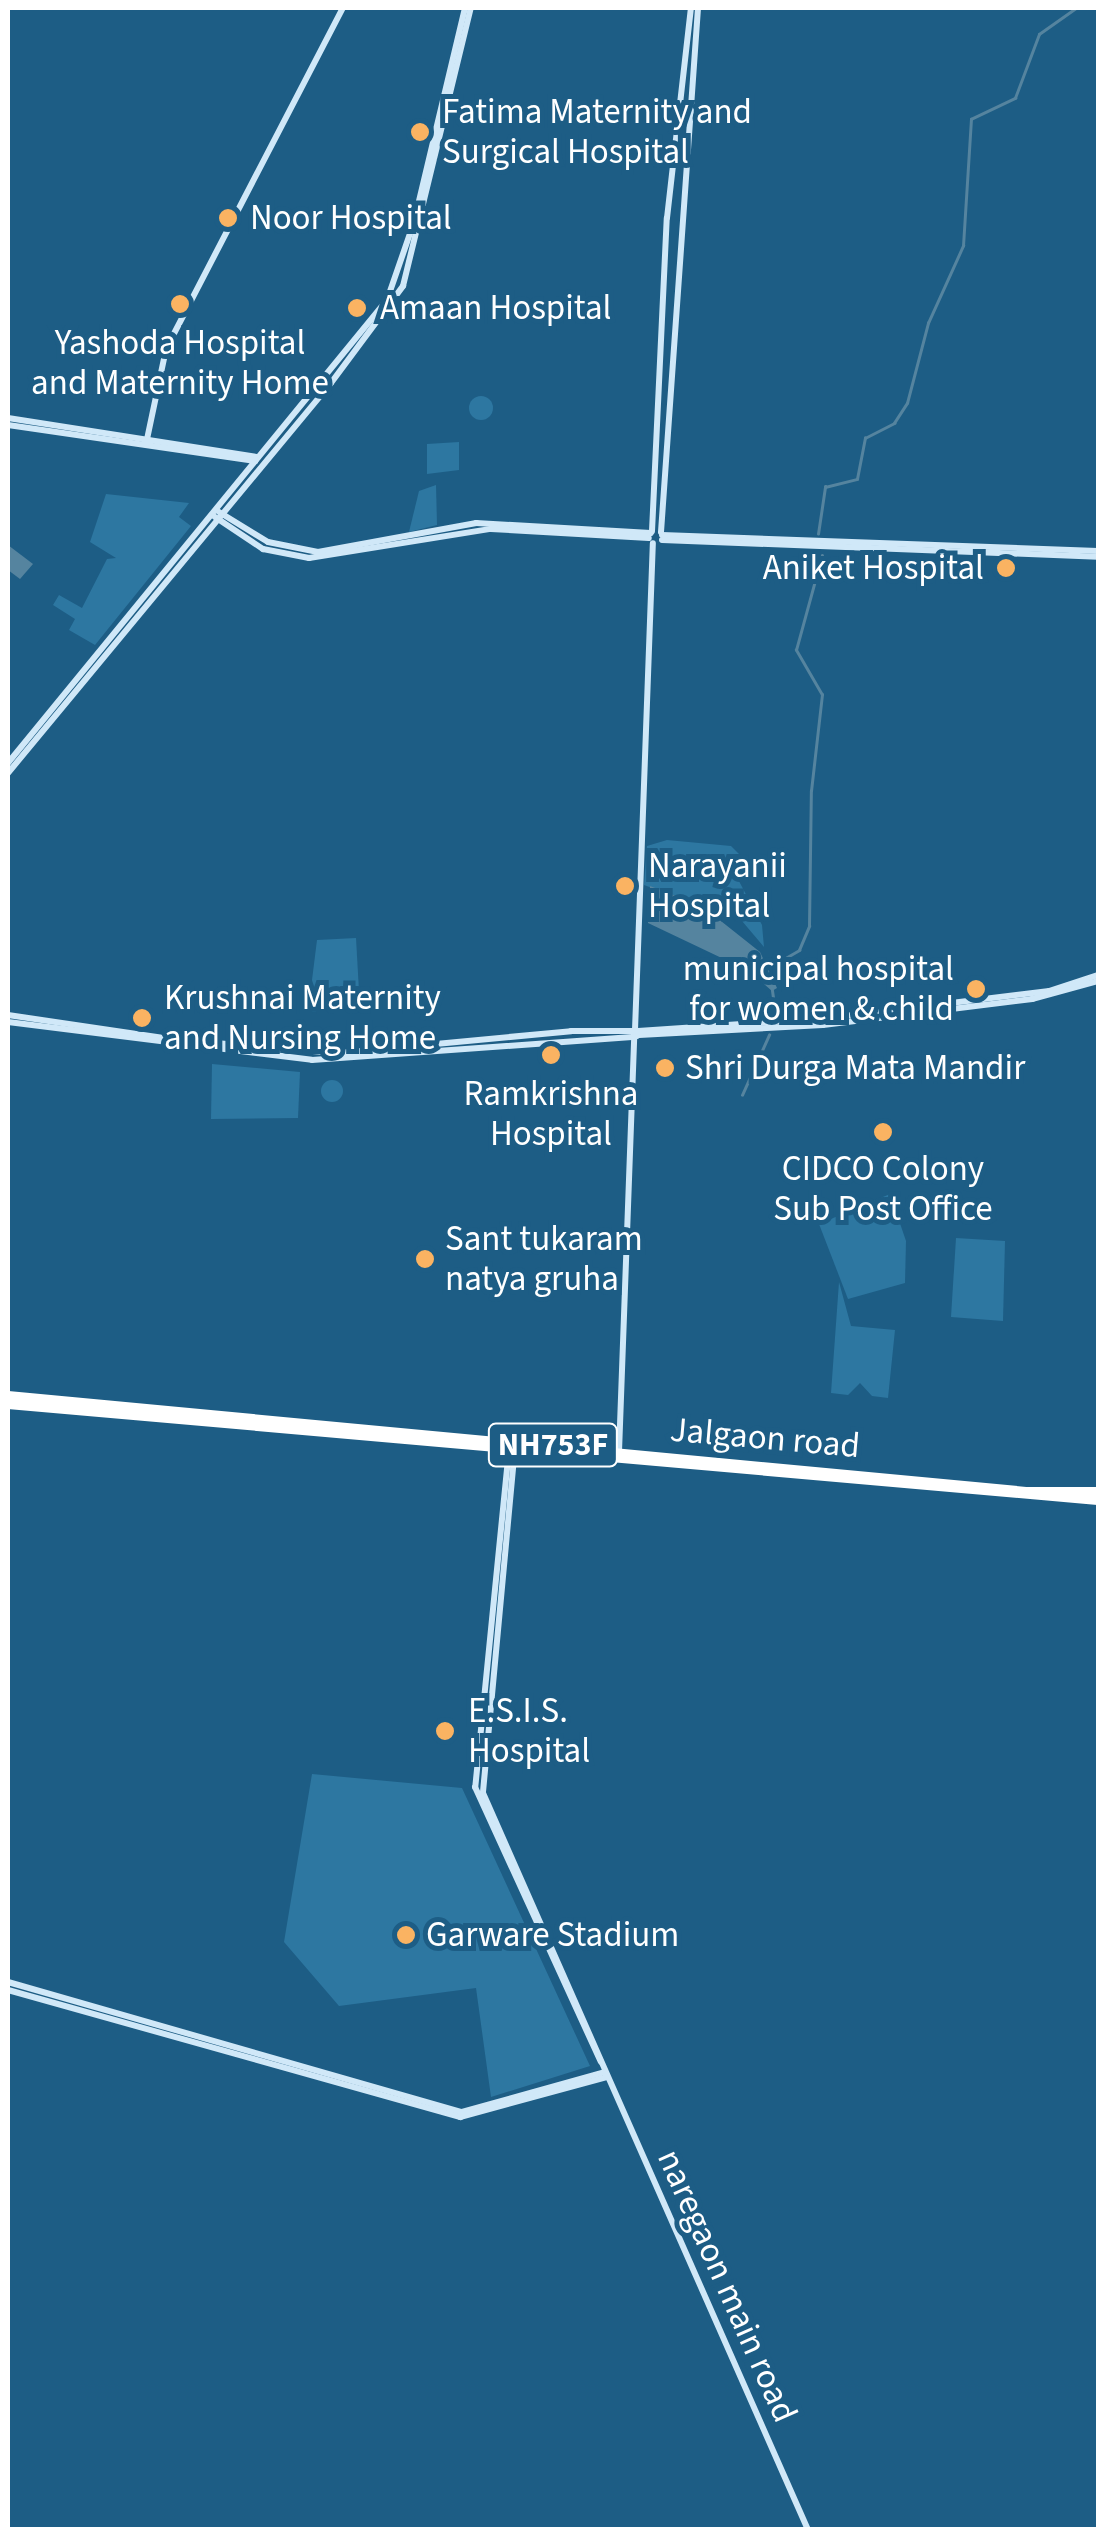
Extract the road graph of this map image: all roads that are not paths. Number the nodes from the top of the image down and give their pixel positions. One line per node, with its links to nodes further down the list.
1 (343, 8): 6 (street)
2 (468, 8): 7 (street)
3 (691, 8): 9 (street)
4 (698, 8): 9 (street)
5 (8, 421): 6 (street)
6 (146, 441): 7 (street)
7 (259, 460): 8 (street)
8 (214, 513): 9 (street); 11 (street); 12 (street)
9 (656, 536): 10 (street); 15 (street)
10 (1098, 554)
11 (8, 762)
12 (8, 773)
13 (1098, 978): 15 (street)
14 (8, 1019): 15 (street)
15 (635, 1033): 19 (street)
16 (8, 1396): 18 (highway, Jalgaon road / NH753F)
17 (8, 1404): 18 (highway, Jalgaon road / NH753F)
18 (512, 1446): 19 (highway, Jalgaon road / NH753F); 21 (highway, Jalgaon road / NH753F); 25 (street, naregaon main road)
19 (619, 1452): 20 (highway, Jalgaon road / NH753F)
20 (1098, 1492)
21 (1098, 1500)
22 (8, 1982): 24 (street)
23 (8, 1990): 24 (street)
24 (125, 2019): 25 (street)
25 (606, 2075): 26 (street, naregaon main road)
26 (808, 2530)

